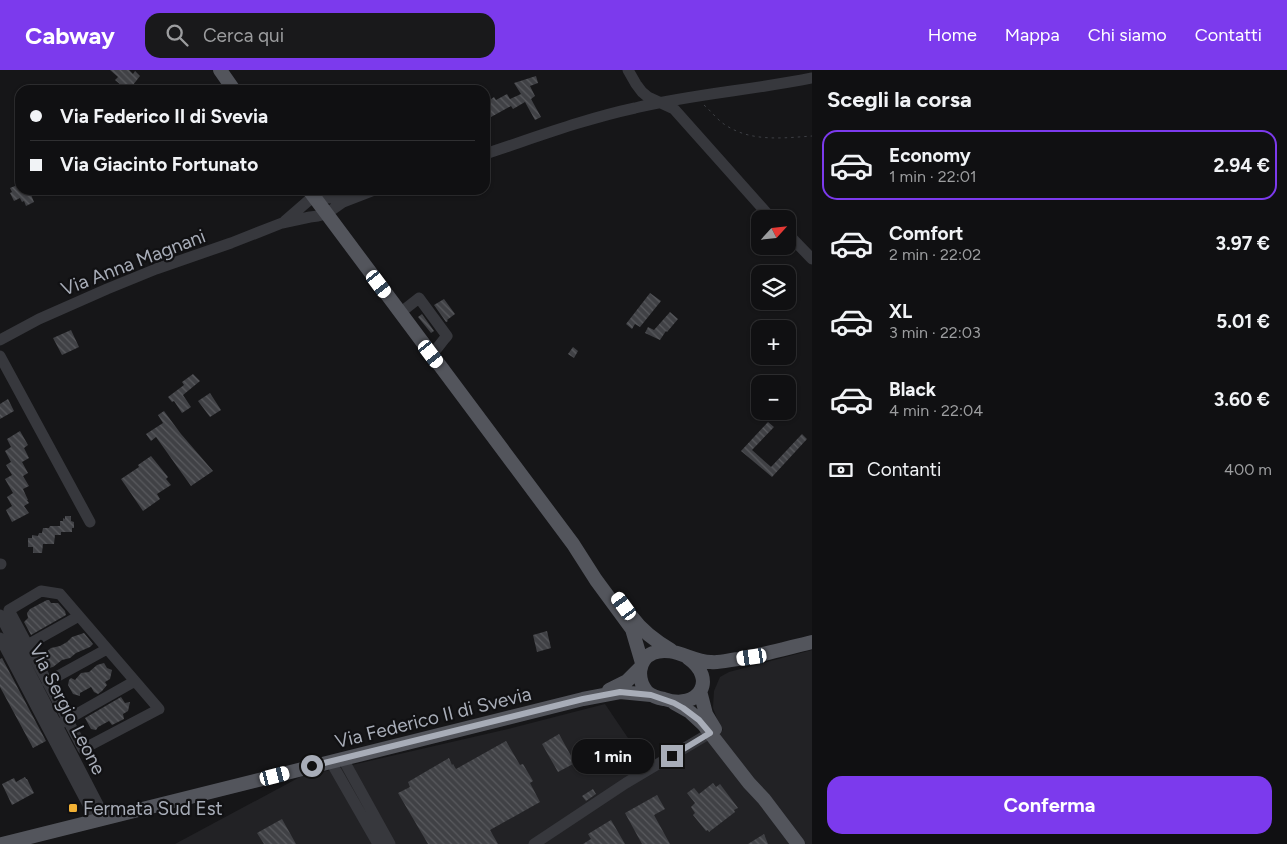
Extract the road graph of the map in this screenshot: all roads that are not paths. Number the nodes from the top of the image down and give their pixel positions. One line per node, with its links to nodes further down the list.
1 (628, 70): 5 (street)
2 (221, 73): 4 (main road)
3 (812, 78): 5 (street)
4 (230, 85)
5 (661, 102): 6 (street); 12 (street)
6 (490, 152)
7 (311, 195): 14 (street, Via Anna Magnani)
8 (313, 195): 13 (main road)
9 (319, 195): 10 (street)
10 (354, 195)
11 (361, 195): 13 (street)
12 (764, 210)
13 (326, 214): 14 (street, Via Anna Magnani); 17 (main road)
14 (282, 223): 18 (street, Via Anna Magnani)
15 (796, 242): 16 (street)
16 (812, 259)
17 (400, 312): 19 (main road); 19 (street)
18 (0, 340)
19 (431, 354): 22 (main road)
20 (0, 356): 21 (street)
21 (90, 522)
22 (573, 544): 29 (main road); 32 (main road)
23 (0, 615): 27 (street, Via Sergio Leone)
24 (79, 616): 27 (street); 27 (street); 28 (street)
25 (0, 638): 43 (street)
26 (812, 642): 30 (main road)
27 (23, 648): 33 (street); 39 (street, Via Sergio Leone)
28 (107, 649): 33 (street); 34 (street)
29 (671, 650): 31 (main road); 32 (main road)
30 (752, 657): 31 (main road); 35 (main road)
31 (688, 658): 35 (main road)
32 (641, 665): 36 (main road); 37 (main road)
33 (47, 682): 39 (street)
34 (135, 682): 39 (street); 39 (street)
35 (701, 687): 38 (main road); 42 (main road)
36 (651, 695): 37 (main road); 38 (main road)
37 (583, 699): 41 (main road, Via Federico II di Svevia)
38 (674, 703): 40 (main road)
39 (62, 722): 43 (street, Via Sergio Leone)
40 (710, 733): 42 (main road); 47 (street)
41 (337, 760): 43 (main road, Via Federico II di Svevia); 45 (street); 46 (street)
42 (764, 800): 48 (main road)
43 (101, 819): 44 (main road, Via Federico II di Svevia)
44 (2, 844)
45 (378, 844)
46 (390, 844)
47 (534, 844)
48 (798, 844)

